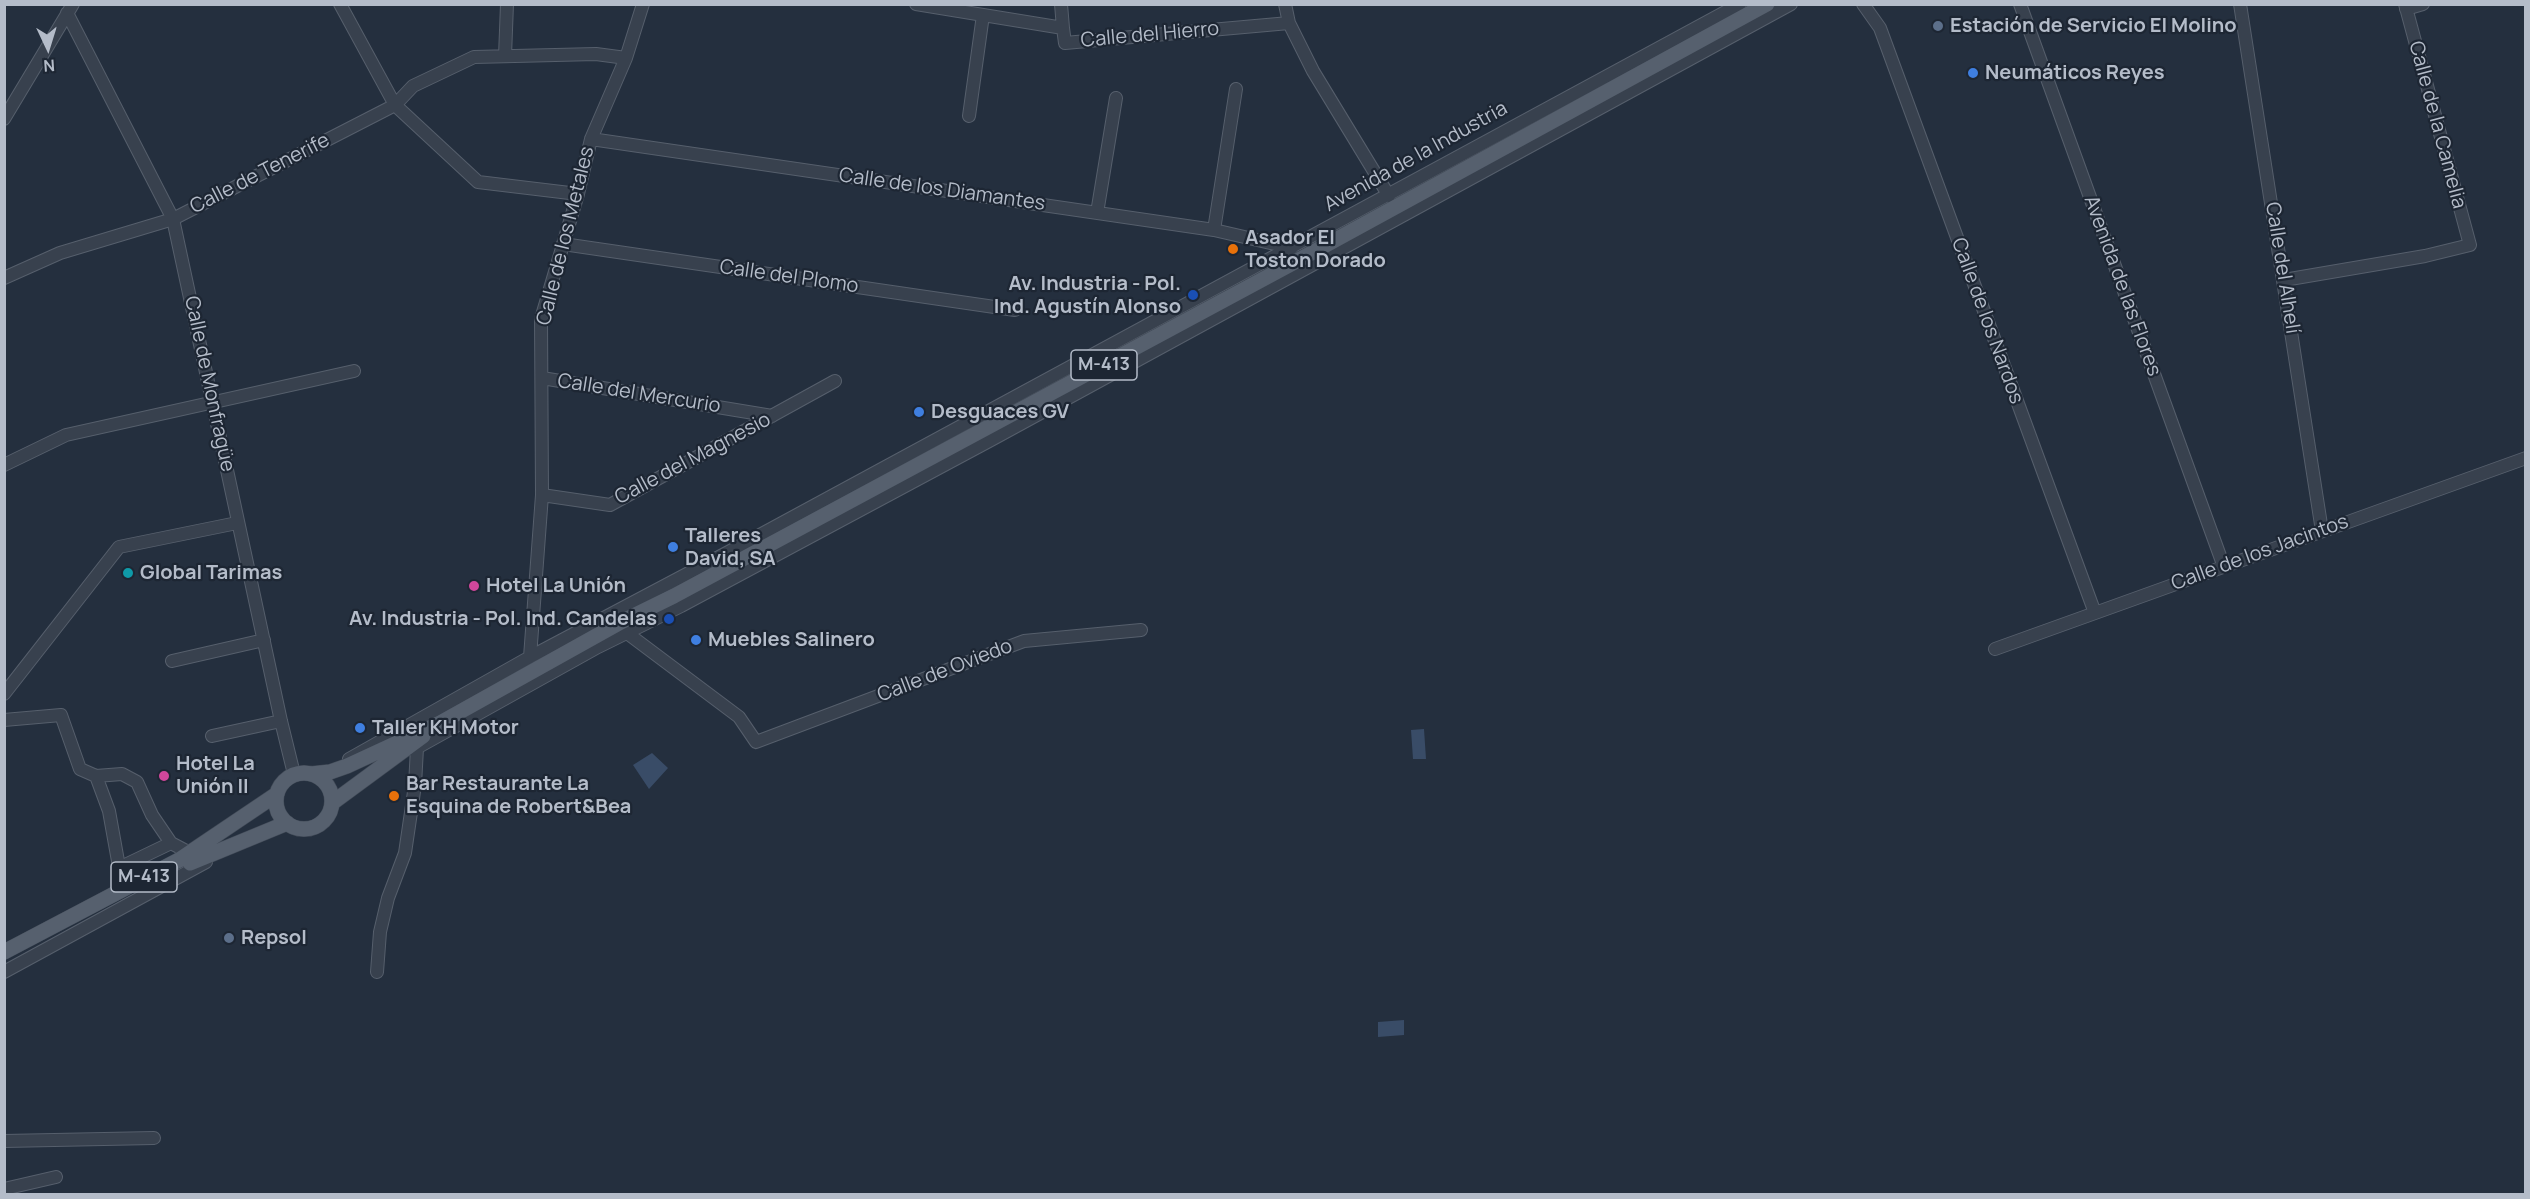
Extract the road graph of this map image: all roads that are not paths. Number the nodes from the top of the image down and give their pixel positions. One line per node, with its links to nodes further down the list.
1 (340, 4): 25 (street)
2 (507, 4): 21 (street)
3 (643, 4): 22 (street, Calle de los Metales)
4 (916, 4): 17 (street, Calle del Hierro)
5 (1061, 4): 19 (street)
6 (1285, 4): 18 (street)
7 (1740, 4): 30 (street, Avenida de la Industria)
8 (1767, 4): 60 (main road, Avenida de la Industria / M-413)
9 (1791, 4): 52 (street, Avenida de la Industria)
10 (1854, 4): 20 (street, Calle de los Nardos)
11 (1863, 4): 20 (street, Calle de los Nardos)
12 (2020, 4): 49 (street, Avenida de las Flores)
13 (2240, 4): 37 (street, Calle del Alhelí)
14 (2423, 4): 15 (street)
15 (2405, 7): 37 (street, Calle de la Camelia)
16 (70, 9): 27 (street); 32 (street, Calle de Monfragüe)
17 (983, 15): 19 (street, Calle del Hierro); 26 (street)
18 (1289, 22): 19 (street, Calle del Hierro); 30 (street)
19 (1063, 28)
20 (1880, 28): 50 (street, Calle de los Nardos)
21 (505, 57): 22 (street, Calle de Tenerife); 25 (street, Calle de Tenerife)
22 (626, 58): 28 (street, Calle de los Metales)
23 (1236, 89): 33 (street)
24 (1116, 98): 31 (street)
25 (395, 105): 29 (street); 32 (street, Calle de Tenerife)
26 (969, 116)
27 (4, 119)
28 (591, 139): 29 (street, Calle de los Metales); 31 (street, Calle de los Diamantes)
29 (578, 194): 34 (street, Calle de los Metales)
30 (1389, 196): 35 (street, Avenida de la Industria)
31 (1097, 213): 33 (street, Calle de los Diamantes)
32 (173, 219): 36 (street, Calle de Tenerife); 42 (street, Calle de Monfragüe)
33 (1214, 230): 35 (street, Calle de los Diamantes)
34 (563, 244): 38 (street, Calle del Plomo); 40 (street, Calle de los Metales)
35 (1292, 248): 55 (street, Avenida de la Industria)
36 (4, 278)
37 (2284, 280): 48 (street, Calle del Alhelí)
38 (1015, 310)
39 (354, 371): 42 (street)
40 (542, 378): 43 (street, Calle del Mercurio); 46 (street, Calle de los Metales)
41 (835, 381): 43 (street, Calle del Magnesio)
42 (213, 403): 45 (street); 47 (street, Calle de Monfragüe)
43 (772, 416): 46 (street, Calle del Magnesio)
44 (2526, 458): 48 (street, Calle de los Jacintos)
45 (4, 465)
46 (542, 495): 55 (street, Calle de los Metales)
47 (237, 523): 53 (street, Calle de Monfragüe); 57 (street)
48 (2322, 531): 49 (street, Calle de los Jacintos)
49 (2224, 567): 50 (street, Calle de los Jacintos)
50 (2095, 613): 54 (street, Calle de los Jacintos)
51 (1141, 630): 52 (street, Calle de Oviedo)
52 (627, 633): 62 (street, Avenida de la Industria)
53 (264, 640): 56 (street); 59 (street, Calle de Monfragüe)
54 (1995, 649)
55 (530, 657): 64 (street, Avenida de la Industria)
56 (172, 661)
57 (4, 694)
58 (4, 720): 66 (street)
59 (281, 721): 61 (street); 65 (street, Calle de Monfragüe)
60 (440, 723): 63 (main road, Avenida de la Industria / M-413); 64 (main road, Avenida de la Industria / M-413)
61 (212, 736)
62 (417, 748): 63 (street, Avenida de la Industria); 78 (street)
63 (390, 762): 68 (main road, Avenida de la Industria / M-413)
64 (316, 773): 65 (main road, M-413); 68 (main road)
65 (294, 774): 67 (main road, M-413)
66 (96, 776): 71 (street); 73 (street)
67 (277, 794): 69 (main road); 72 (main road, M-413)
68 (332, 803): 69 (main road, M-413)
69 (287, 823): 70 (main road, M-413)
70 (239, 842): 76 (main road, M-413); 77 (street)
71 (171, 843): 72 (street); 73 (street)
72 (190, 853): 74 (main road, M-413)
73 (119, 868): 74 (street)
74 (123, 889): 75 (main road, M-413)
75 (4, 952)
76 (4, 962)
77 (4, 972)
78 (378, 972)
79 (154, 1138): 80 (street)
80 (4, 1141)
81 (56, 1177): 82 (street)
82 (4, 1189)

